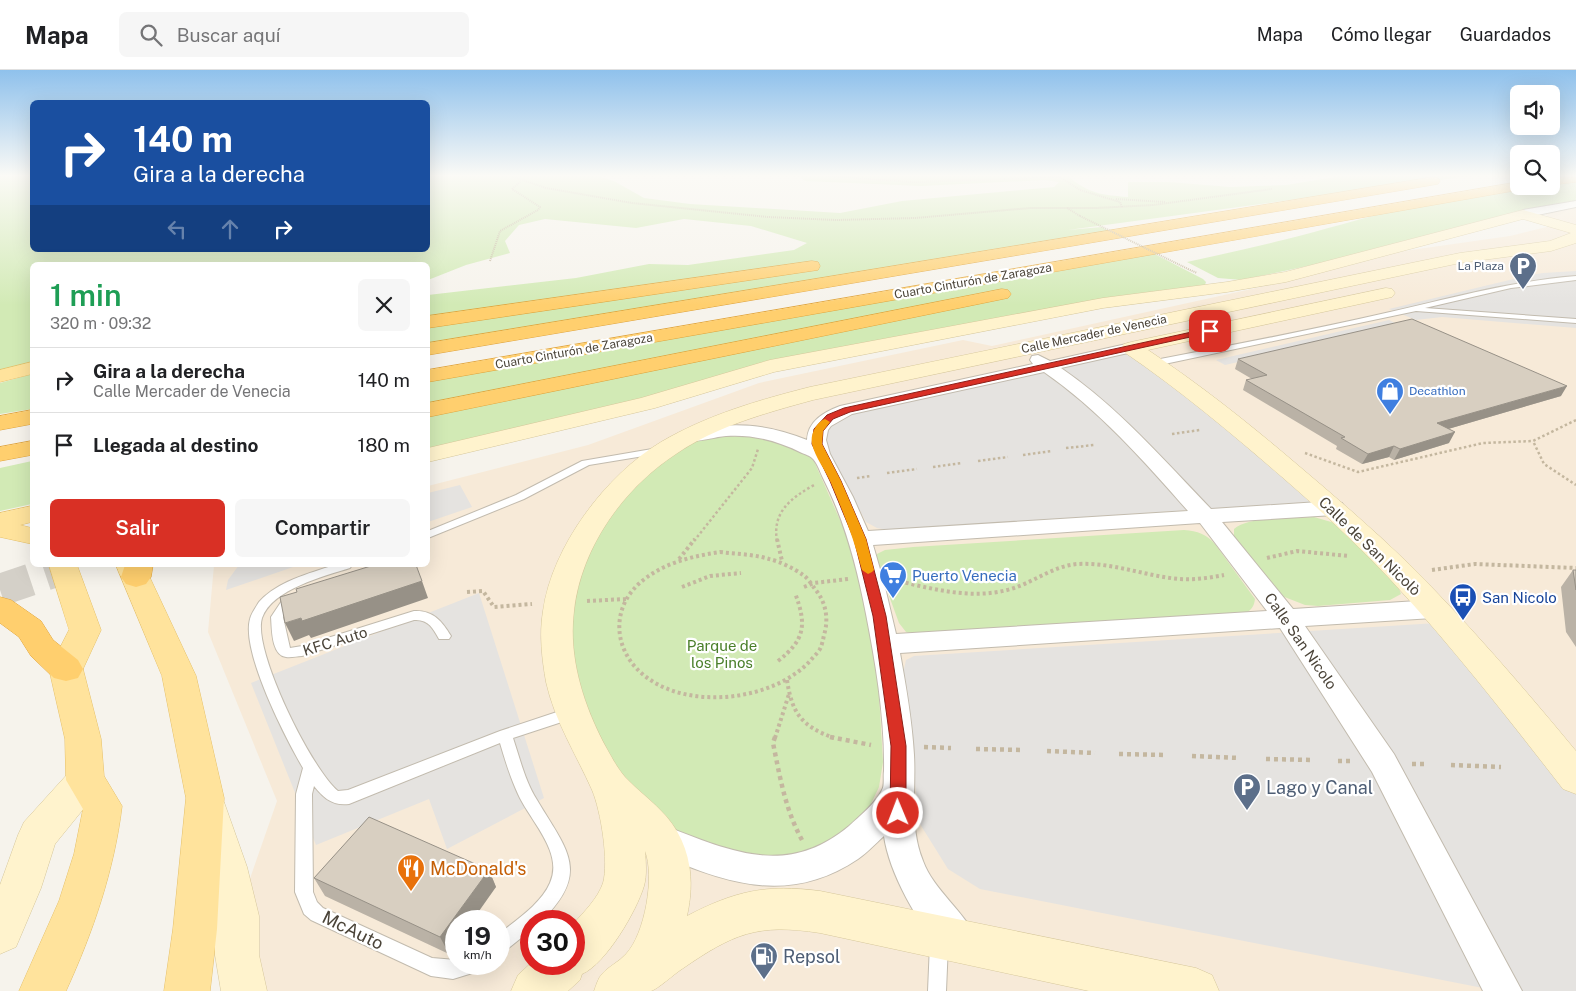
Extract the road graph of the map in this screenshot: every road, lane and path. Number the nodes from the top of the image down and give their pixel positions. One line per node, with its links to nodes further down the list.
1 (522, 219): 11 (path)
2 (1086, 219): 14 (path, bridge)
3 (1153, 219): 10 (highway)
4 (1206, 219): 25 (highway, Cuarto Cinturón de Zaragoza)
5 (1329, 219): 31 (highway, Cuarto Cinturón de Zaragoza)
6 (1350, 219): 32 (highway)
7 (1504, 219): 49 (street)
8 (1533, 219): 9 (street)
9 (1574, 239): 23 (street, Calle Mercader de Venecia)
10 (910, 252)
11 (490, 261)
12 (1556, 262): 15 (street)
13 (832, 264): 22 (highway)
14 (1188, 269)
15 (1480, 273)
16 (1576, 273): 18 (lane)
17 (1576, 278): 18 (lane)
18 (1547, 280): 20 (lane)
19 (1406, 289): 24 (street, Calle Mercader de Venecia)
20 (1407, 310): 21 (lane); 27 (lane)
21 (1576, 321)
22 (430, 322)
23 (1104, 332): 24 (street); 26 (street, Calle Mercader de Venecia)
24 (1131, 348): 27 (street, Calle de San Nicolò); 28 (street, Calle Mercader de Venecia)
25 (430, 349)
26 (1023, 350): 28 (street, Calle San Nicolo); 39 (street, Calle Mercader de Venecia)
27 (1155, 363): 60 (street, Calle de San Nicolò)
28 (1046, 366): 47 (street, Calle Mercader de Venecia); 62 (street, Calle San Nicolo)
29 (30, 368): 30 (main road)
30 (0, 376)
31 (430, 376)
32 (430, 410)
33 (30, 417): 35 (highway)
34 (1576, 420): 38 (path)
35 (0, 423)
36 (1200, 430): 37 (path)
37 (1172, 434)
38 (1533, 441): 44 (path); 59 (path)
39 (677, 443): 47 (street, Calle Mercader de Venecia); 65 (lane); 99 (street, Calle Mercader de Venecia)
40 (761, 443): 68 (path)
41 (1094, 445): 43 (path)
42 (30, 448): 46 (highway)
43 (1066, 448)
44 (1300, 449)
45 (1052, 451): 48 (path)
46 (0, 454)
47 (820, 454): 67 (street, Calle Mercader de Venecia)
48 (1023, 454)
49 (430, 456)
50 (1008, 456): 51 (path)
51 (978, 461)
52 (962, 463): 53 (path)
53 (933, 467)
54 (918, 469): 55 (path)
55 (887, 473)
56 (871, 476): 57 (path)
57 (855, 478)
58 (819, 484): 69 (path)
59 (1576, 485)
60 (1334, 508): 62 (street); 76 (street, Calle de San Nicolò)
61 (30, 514): 63 (main road)
62 (1207, 518): 67 (street); 73 (street, Calle San Nicolo)
63 (0, 521)
64 (0, 529): 66 (main road)
65 (430, 534)
66 (30, 536)
67 (860, 539): 94 (street, Calle Mercader de Venecia)
68 (678, 560): 69 (path); 87 (path)
69 (782, 561): 80 (path)
70 (64, 567): 96 (main road)
71 (341, 567): 116 (lane)
72 (352, 567): 81 (lane)
73 (1246, 567): 76 (path); 79 (path); 92 (street, Calle San Nicolo)
74 (1576, 568): 76 (path)
75 (135, 569): 121 (main road)
76 (1396, 569): 91 (street, Calle de San Nicolò)
77 (740, 573): 82 (path)
78 (849, 578): 80 (path)
79 (889, 578)
80 (814, 583): 83 (path); 97 (path)
81 (325, 586)
82 (682, 587)
83 (804, 587)
84 (308, 592): 93 (lane, KFC Auto)
85 (467, 592): 89 (path)
86 (795, 593): 95 (path)
87 (626, 600): 88 (path); 97 (path)
88 (578, 601)
89 (533, 604)
90 (0, 607): 96 (highway)
91 (1433, 609): 92 (street); 117 (street, Calle de San Nicolò)
92 (1287, 619): 94 (street); 137 (street, Calle San Nicolo)
93 (444, 636)
94 (885, 644): 120 (street, Calle Mercader de Venecia)
95 (778, 661)
96 (66, 669): 118 (main road)
97 (787, 680): 98 (path)
98 (789, 694): 101 (path); 123 (path)
99 (572, 713): 100 (lane); 119 (street, Calle Mercader de Venecia)
100 (505, 735): 116 (lane); 125 (lane)
101 (874, 745)
102 (914, 747): 103 (path)
103 (951, 748)
104 (976, 749): 105 (path)
105 (1023, 750)
106 (1047, 751): 107 (path)
107 (1095, 753)
108 (1119, 754): 109 (path)
109 (1167, 755)
110 (1192, 756): 111 (path)
111 (1240, 758)
112 (1266, 759): 113 (path)
113 (1312, 760)
114 (1451, 765): 115 (path)
115 (1501, 766)
116 (310, 770): 128 (lane, McAuto)
117 (1576, 778)
118 (86, 780): 124 (street); 131 (main road)
119 (610, 787): 122 (street, Calle Mercader de Venecia); 127 (street)
120 (898, 794): 122 (street, Calle Mercader de Venecia); 126 (street)
121 (205, 798): 132 (main road); 133 (street)
122 (662, 840): 130 (street)
123 (806, 847)
124 (2, 925)
125 (510, 935)
126 (950, 939): 130 (street); 135 (lane); 136 (street)
127 (585, 942)
128 (445, 969)
129 (552, 975): 134 (street)
130 (630, 979)
131 (42, 991)
132 (187, 991)
133 (244, 991)
134 (534, 991)
135 (937, 991)
136 (1196, 991)
137 (1503, 991)

